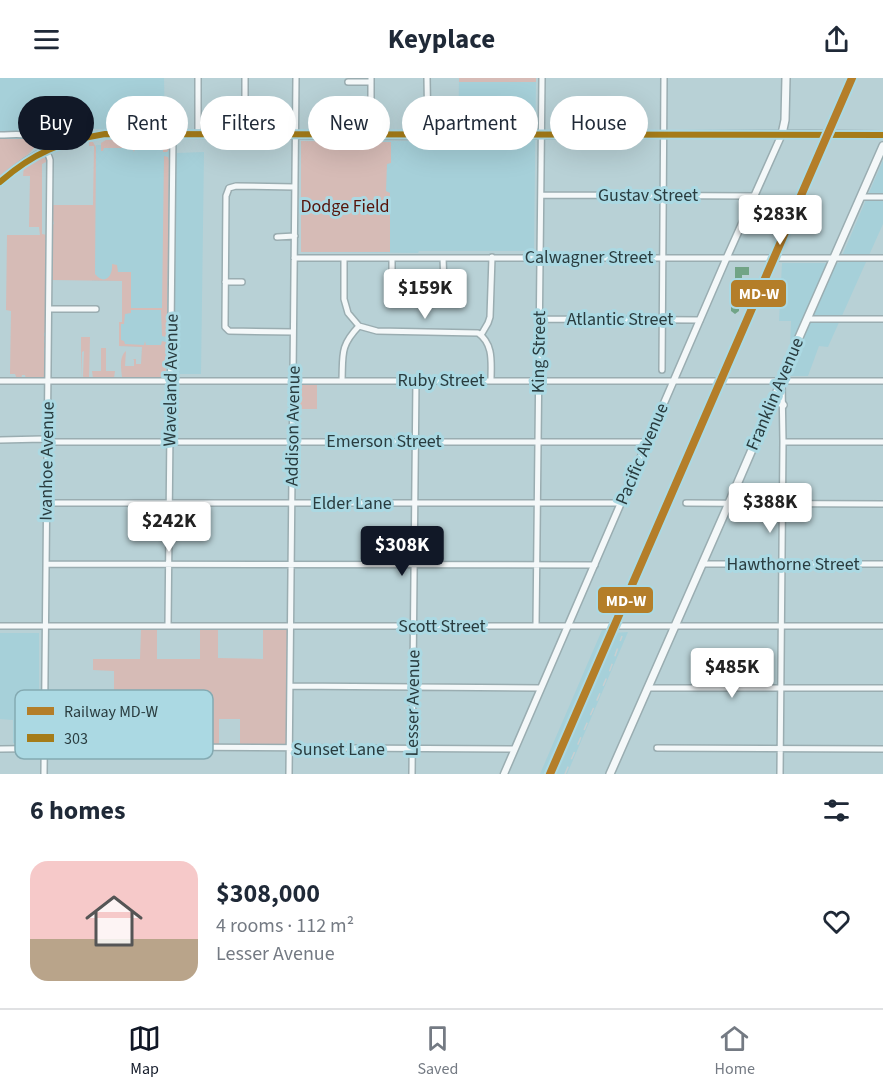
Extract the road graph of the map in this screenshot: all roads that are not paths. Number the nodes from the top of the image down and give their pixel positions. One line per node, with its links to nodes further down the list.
1 (198, 78): 17 (street)
2 (245, 78): 10 (street)
3 (296, 78): 11 (street, Addison Avenue)
4 (428, 78): 13 (street)
5 (542, 78): 21 (street, King Street)
6 (664, 78): 22 (street)
7 (786, 78): 14 (main road)
8 (371, 80): 9 (street); 12 (street)
9 (348, 82)
10 (245, 96)
11 (296, 96)
12 (371, 96)
13 (428, 96)
14 (782, 134): 22 (street); 23 (main road); 33 (street, Pacific Avenue)
15 (0, 135): 24 (street)
16 (188, 135): 17 (street)
17 (198, 135)
18 (296, 135): 19 (street)
19 (308, 135)
20 (538, 135): 21 (street)
21 (541, 135): 22 (street); 31 (street, King Street)
22 (664, 135): 32 (street)
23 (883, 135)
24 (18, 136)
25 (883, 146): 34 (main road, Franklin Avenue)
26 (46, 150): 29 (street); 52 (street, Ivanhoe Avenue)
27 (173, 150): 72 (street, Waveland Avenue)
28 (296, 150): 30 (street, Addison Avenue)
29 (0, 182)
30 (295, 187): 36 (street, Addison Avenue); 48 (street)
31 (541, 195): 32 (street, Gustav Street); 39 (street, King Street)
32 (663, 196): 33 (street, Gustav Street); 40 (street)
33 (755, 196): 41 (street, Pacific Avenue)
34 (861, 197): 35 (street); 42 (main road, Franklin Avenue)
35 (883, 197)
36 (295, 236): 37 (street); 43 (street, Addison Avenue)
37 (277, 237)
38 (492, 257): 39 (street, Calwagner Street); 46 (street, Calwagner Street); 61 (street)
39 (540, 257): 40 (street, Calwagner Street); 54 (street, King Street)
40 (663, 257): 41 (street, Calwagner Street); 55 (street)
41 (727, 257): 42 (street, Calwagner Street); 58 (street, Pacific Avenue)
42 (834, 257): 47 (street, Calwagner Street); 56 (main road, Franklin Avenue)
43 (294, 258): 44 (street, Calwagner Street); 60 (street, Addison Avenue)
44 (344, 258): 45 (street, Calwagner Street); 59 (street)
45 (392, 258): 46 (street, Calwagner Street); 50 (street)
46 (443, 258): 51 (street)
47 (883, 258)
48 (225, 282): 49 (street); 60 (street)
49 (242, 282)
50 (392, 283)
51 (444, 284)
52 (49, 309): 53 (street); 71 (street, Ivanhoe Avenue)
53 (96, 309)
54 (540, 319): 55 (street, Atlantic Street); 67 (street, King Street)
55 (662, 319): 58 (street, Atlantic Street); 62 (street)
56 (807, 319): 57 (street); 69 (main road, Franklin Avenue)
57 (883, 319)
58 (700, 320): 68 (street, Pacific Avenue)
59 (358, 326): 61 (street); 64 (street)
60 (293, 332): 63 (street, Addison Avenue)
61 (481, 335): 66 (street)
62 (662, 370)
63 (293, 380): 64 (street, Ruby Street); 72 (street, Ruby Street); 78 (street, Addison Avenue)
64 (342, 380): 65 (street, Ruby Street)
65 (416, 380): 66 (street, Ruby Street); 79 (street, Lesser Avenue)
66 (491, 380): 67 (street, Ruby Street)
67 (539, 380): 68 (street, Ruby Street); 80 (street, King Street)
68 (674, 380): 69 (street, Ruby Street); 82 (street, Pacific Avenue)
69 (782, 380): 73 (street, Ruby Street); 74 (main road, Franklin Avenue); 75 (street)
70 (0, 381): 71 (street, Ruby Street)
71 (48, 381): 72 (street, Ruby Street); 77 (street, Ivanhoe Avenue)
72 (171, 381): 81 (street, Waveland Avenue)
73 (883, 381)
74 (773, 401): 75 (main road); 92 (main road, Franklin Avenue)
75 (783, 405): 83 (street)
76 (0, 440): 77 (street, Emerson Street)
77 (47, 440): 81 (street, Emerson Street); 85 (street, Ivanhoe Avenue)
78 (293, 441): 79 (street, Emerson Street); 81 (street, Emerson Street); 87 (street, Addison Avenue)
79 (415, 441): 80 (street, Emerson Street); 88 (street, Lesser Avenue)
80 (538, 441): 82 (street, Emerson Street); 89 (street, King Street)
81 (170, 442): 86 (street, Waveland Avenue)
82 (648, 442): 90 (street, Pacific Avenue)
83 (783, 442): 84 (street); 93 (street)
84 (883, 442)
85 (47, 503): 86 (street, Elder Lane); 95 (street, Ivanhoe Avenue)
86 (169, 503): 87 (street, Elder Lane); 96 (street, Waveland Avenue)
87 (292, 503): 88 (street, Elder Lane); 97 (street, Addison Avenue)
88 (414, 503): 89 (street, Elder Lane); 98 (street, Lesser Avenue)
89 (538, 503): 90 (street, Elder Lane); 99 (street, King Street)
90 (621, 503): 103 (street, Pacific Avenue)
91 (686, 503): 92 (street)
92 (729, 503): 93 (street); 100 (main road, Franklin Avenue)
93 (782, 503): 94 (street); 101 (street)
94 (883, 504)
95 (46, 564): 96 (street); 105 (street, Ivanhoe Avenue)
96 (169, 564): 97 (street); 106 (street, Waveland Avenue)
97 (291, 564): 98 (street); 107 (street, Addison Avenue)
98 (414, 564): 99 (street); 108 (street, Lesser Avenue)
99 (537, 564): 103 (street); 109 (street, King Street)
100 (702, 564): 101 (street, Hawthorne Street); 111 (main road, Franklin Avenue)
101 (782, 564): 102 (street, Hawthorne Street); 112 (street)
102 (883, 564)
103 (594, 565): 110 (street, Pacific Avenue)
104 (0, 626): 105 (street, Scott Street)
105 (45, 626): 106 (street, Scott Street); 120 (street, Ivanhoe Avenue)
106 (168, 626): 107 (street, Scott Street)
107 (291, 626): 108 (street, Scott Street); 114 (street, Addison Avenue)
108 (414, 626): 109 (street, Scott Street); 115 (street, Lesser Avenue)
109 (536, 626): 110 (street, Scott Street)
110 (568, 626): 111 (street, Scott Street); 116 (street, Pacific Avenue)
111 (675, 626): 112 (street, Scott Street); 118 (main road, Franklin Avenue)
112 (782, 626): 113 (street, Scott Street); 117 (street)
113 (883, 626)
114 (290, 686): 115 (street); 124 (street, Addison Avenue)
115 (413, 687): 116 (street); 125 (street, Lesser Avenue)
116 (540, 687): 126 (street, Pacific Avenue)
117 (781, 687): 118 (street); 119 (street); 123 (street)
118 (648, 688): 131 (main road, Franklin Avenue)
119 (883, 688)
120 (44, 690)
121 (213, 748): 124 (street, Sunset Lane)
122 (657, 748): 123 (street)
123 (780, 748): 127 (street); 132 (street)
124 (290, 749): 125 (street, Sunset Lane); 128 (street, Addison Avenue)
125 (412, 749): 126 (street, Sunset Lane); 129 (street, Lesser Avenue)
126 (514, 749): 130 (street, Pacific Avenue)
127 (883, 749)
128 (289, 774)
129 (412, 774)
130 (504, 774)
131 (610, 774)
132 (780, 774)

